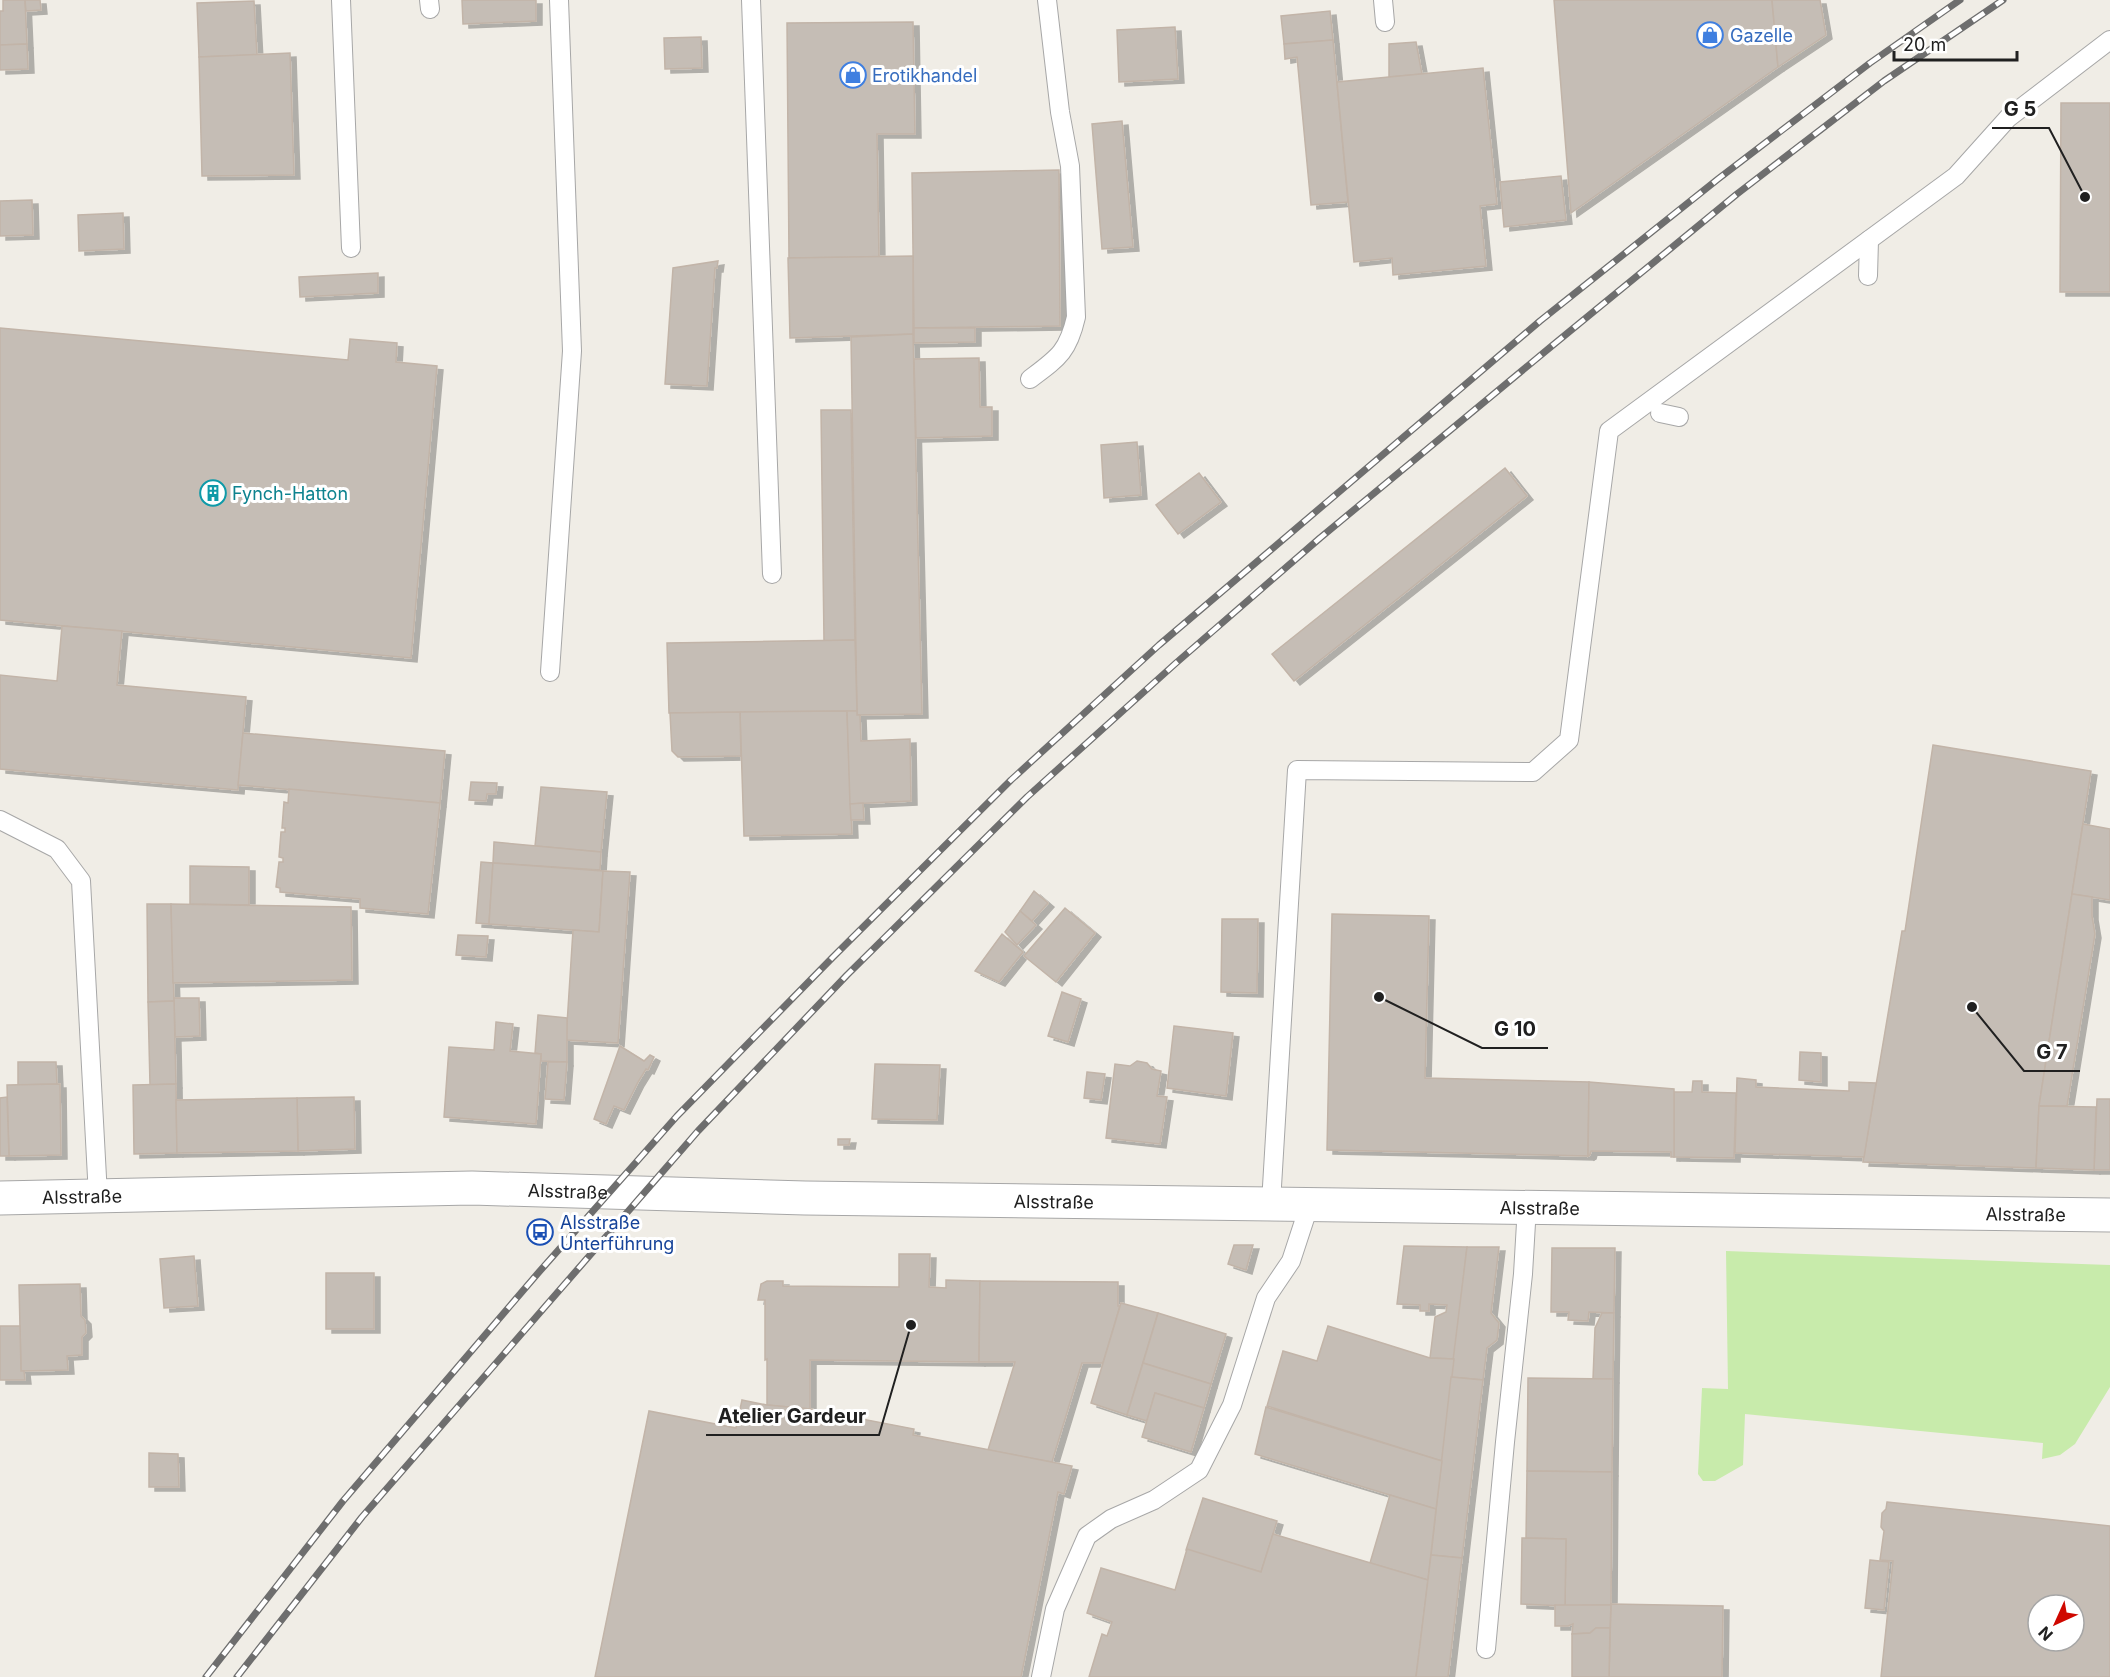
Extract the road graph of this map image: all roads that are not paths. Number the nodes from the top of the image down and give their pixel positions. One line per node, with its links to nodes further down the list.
1 (341, 0): 9 (lane)
2 (559, 0): 15 (lane)
3 (751, 0): 14 (lane)
4 (1047, 0): 11 (lane)
5 (1383, 0): 6 (lane)
6 (1385, 22)
7 (2110, 40): 8 (lane)
8 (1869, 240): 10 (lane); 19 (lane)
9 (351, 248)
10 (1868, 276)
11 (1030, 379)
12 (1660, 413): 13 (lane)
13 (1678, 417)
14 (772, 574)
15 (550, 672)
16 (0, 820): 17 (lane)
17 (98, 1197): 18 (street, Alsstraße); 19 (street, Alsstraße)
18 (0, 1198)
19 (1271, 1203): 20 (street, Alsstraße)
20 (1310, 1203): 21 (street, Alsstraße); 24 (lane)
21 (1527, 1206): 22 (street, Alsstraße); 23 (lane)
22 (2110, 1215)
23 (1486, 1649)
24 (1041, 1677)

